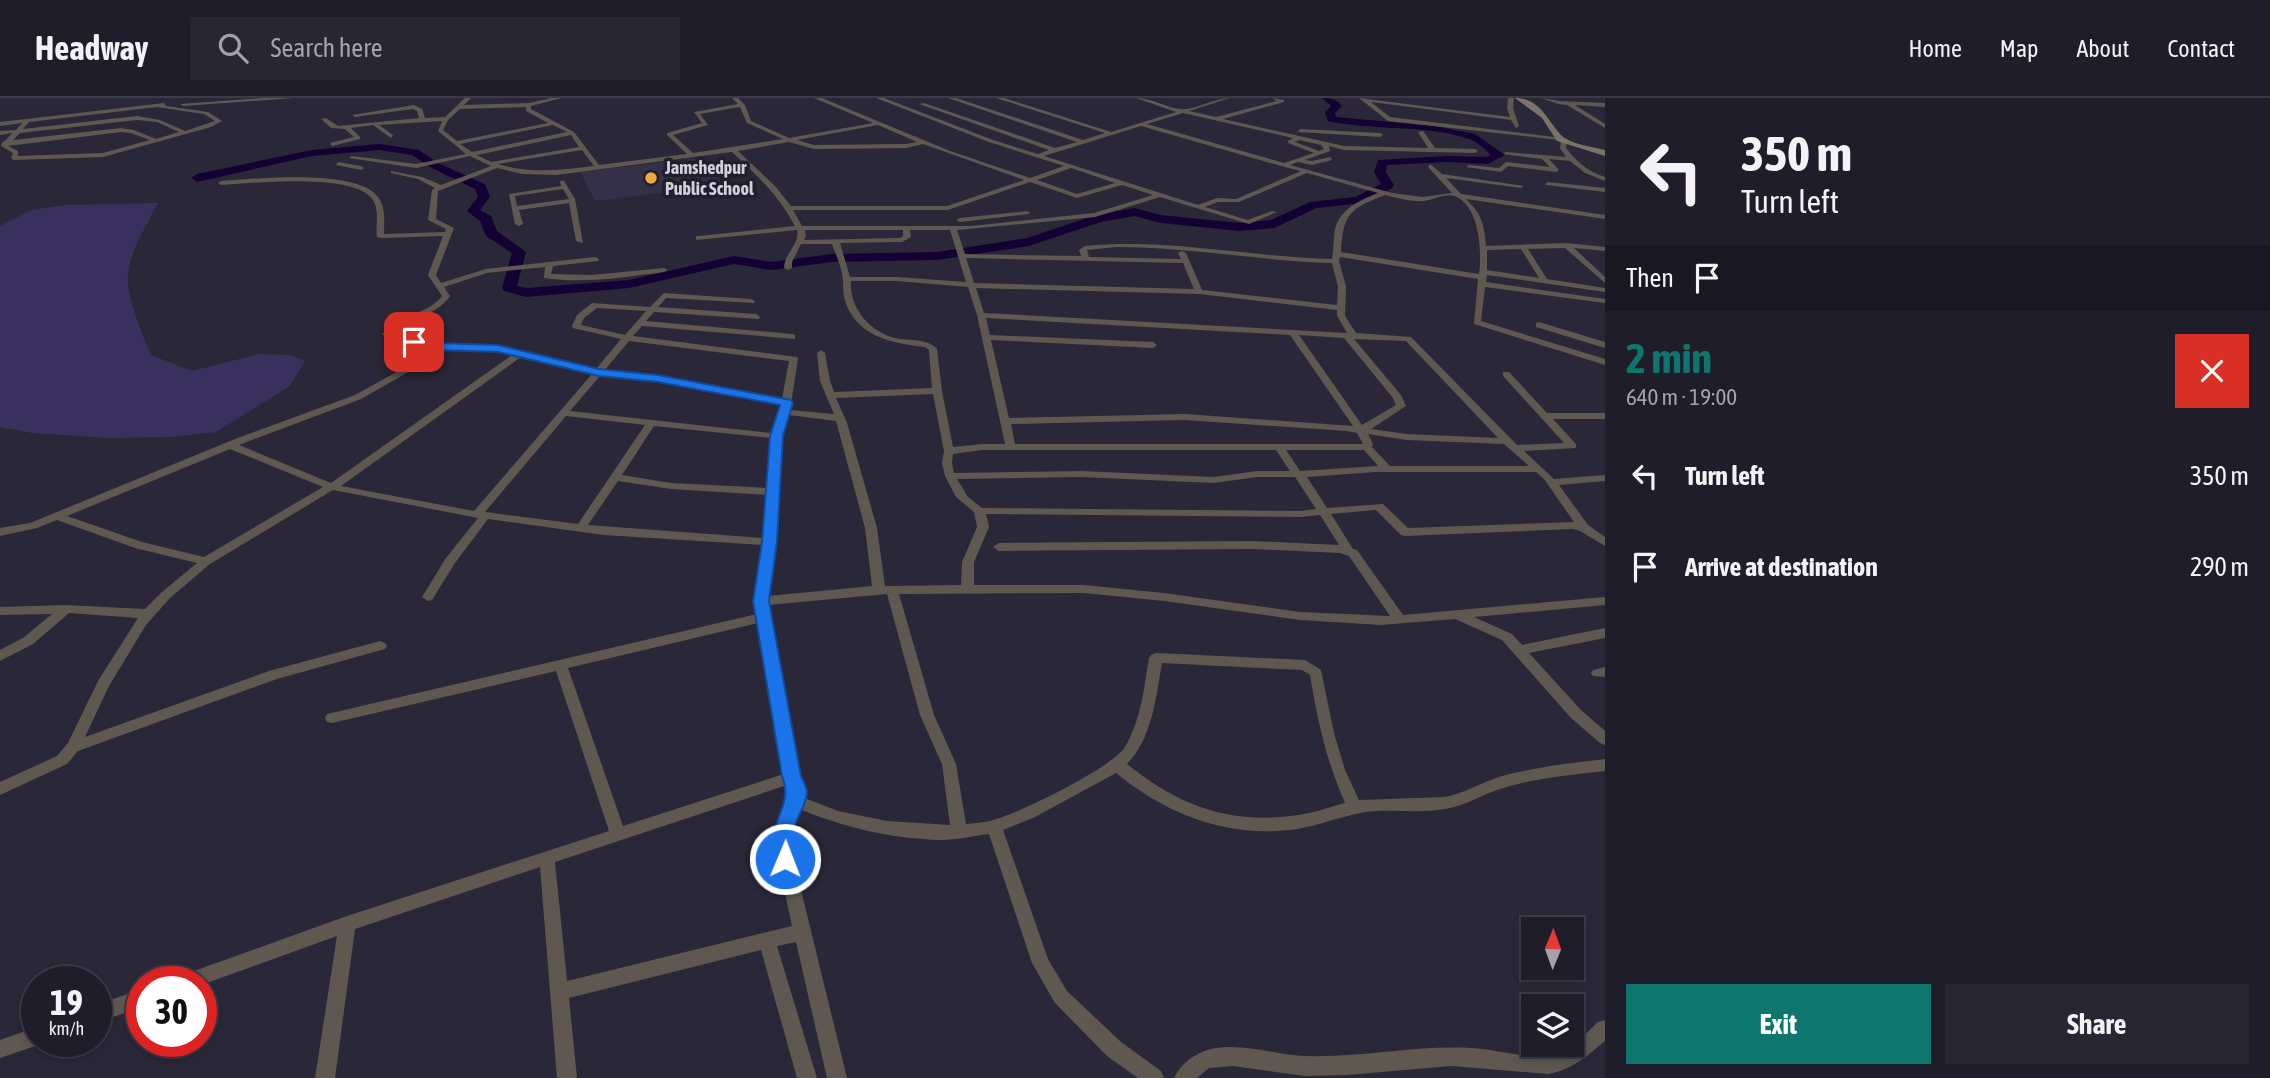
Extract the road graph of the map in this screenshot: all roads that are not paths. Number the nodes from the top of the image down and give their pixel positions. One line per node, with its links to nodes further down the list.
1 (248, 98): 42 (street)
2 (290, 98): 26 (street)
3 (468, 98): 28 (street)
4 (559, 98): 23 (street)
5 (735, 98): 24 (street)
6 (817, 98): 46 (street)
7 (879, 98): 30 (street)
8 (951, 98): 66 (street)
9 (999, 98): 56 (street)
10 (1139, 98): 20 (street)
11 (1163, 98): 20 (street)
12 (1227, 98): 32 (street)
13 (1275, 98): 40 (street)
14 (1511, 98): 38 (street)
15 (1518, 98): 62 (street)
16 (1545, 98): 25 (street)
17 (1363, 99): 18 (street); 41 (street)
18 (1382, 100): 21 (street)
19 (935, 101): 22 (street)
20 (1155, 103): 32 (street)
21 (1399, 103): 27 (street); 34 (street)
22 (922, 104): 30 (street); 75 (street)
23 (529, 105): 28 (street); 44 (street)
24 (742, 105): 61 (street); 82 (street)
25 (1571, 105): 29 (street); 45 (street)
26 (158, 106): 39 (street); 54 (street)
27 (1419, 106): 31 (street); 41 (street)
28 (459, 107): 37 (street)
29 (1605, 107)
30 (904, 108): 83 (street)
31 (1438, 110): 38 (street); 48 (street)
32 (1180, 111): 40 (street); 47 (street)
33 (355, 115): 36 (street)
34 (1401, 116)
35 (324, 119): 50 (street)
36 (422, 119): 37 (street); 43 (street)
37 (446, 119): 67 (street)
38 (1514, 119): 57 (street)
39 (28, 120): 42 (street); 51 (street)
40 (1216, 120): 58 (street)
41 (1414, 122): 48 (street)
42 (0, 123)
43 (373, 123): 50 (street); 59 (street)
44 (555, 123): 55 (street); 67 (street)
45 (1605, 123)
46 (877, 124): 61 (street); 65 (street)
47 (1139, 124): 56 (street); 92 (street)
48 (1438, 124): 57 (street)
49 (114, 125): 51 (street); 54 (street); 63 (street); 64 (street)
50 (346, 127): 69 (street)
51 (18, 130): 53 (street); 63 (street)
52 (1421, 132): 73 (street)
53 (0, 133)
54 (185, 133): 64 (street)
55 (572, 133): 71 (street); 78 (street)
56 (1110, 133): 66 (street)
57 (1516, 133): 62 (street); 68 (street)
58 (1290, 135): 60 (street); 72 (street)
59 (391, 136)
60 (1300, 137): 70 (street); 77 (street)
61 (789, 140): 65 (street); 74 (street)
62 (1561, 140): 79 (street); 88 (street)
63 (5, 141): 81 (street)
64 (157, 141): 81 (street)
65 (923, 142): 101 (street)
66 (1083, 142): 75 (street)
67 (457, 143): 78 (street)
68 (1518, 143)
69 (332, 144)
70 (1324, 144): 72 (street); 77 (street)
71 (585, 148): 91 (street); 96 (street)
72 (1395, 149): 73 (street)
73 (1432, 149): 76 (street)
74 (733, 150): 82 (street); 117 (street)
75 (1054, 150): 83 (street)
76 (1475, 151)
77 (1317, 152): 89 (street)
78 (471, 153): 85 (street); 91 (street)
79 (1605, 153)
80 (1506, 154): 84 (street)
81 (16, 155): 86 (street)
82 (691, 155): 96 (street)
83 (1037, 156): 94 (street)
84 (1544, 157): 88 (street); 95 (street)
85 (352, 158)
86 (9, 159)
87 (1330, 159): 89 (street)
88 (1573, 159): 100 (street)
89 (1296, 160): 92 (street)
90 (338, 164): 107 (street)
91 (492, 165): 98 (street); 107 (street)
92 (1283, 165): 97 (street)
93 (1430, 166): 99 (street)
94 (1069, 167): 101 (street); 104 (street)
95 (1469, 167)
96 (598, 168): 98 (street)
97 (1305, 172): 111 (street); 115 (street)
98 (556, 173): 108 (street)
99 (1443, 176): 102 (street); 106 (street)
100 (1605, 179)
101 (1030, 181): 104 (street); 118 (street)
102 (1522, 182)
103 (221, 183): 128 (street)
104 (1121, 183): 112 (street)
105 (1548, 184): 109 (street)
106 (1451, 186): 110 (street); 113 (street)
107 (439, 187): 128 (street)
108 (565, 187): 114 (street); 116 (street)
109 (1605, 190)
110 (1508, 191)
111 (1383, 193): 113 (street); 139 (street)
112 (1160, 195): 115 (street); 127 (street)
113 (1459, 195): 121 (street); 135 (street)
114 (572, 201): 116 (street); 130 (street)
115 (1198, 207): 119 (street)
116 (516, 208): 123 (street)
117 (789, 208): 118 (street); 124 (street)
118 (953, 208): 122 (street)
119 (1274, 212)
120 (1027, 213): 122 (street)
121 (1605, 217)
122 (960, 220): 127 (street)
123 (519, 224)
124 (798, 228): 125 (street); 129 (street); 131 (street)
125 (905, 229): 126 (street); 132 (street)
126 (953, 229): 127 (street); 138 (street)
127 (964, 229)
128 (449, 234): 151 (street)
129 (699, 238)
130 (580, 241)
131 (799, 242): 132 (street); 143 (street)
132 (836, 243): 147 (street)
133 (1566, 246): 136 (street); 137 (street); 149 (street)
134 (1179, 247): 139 (street); 141 (street); 142 (street)
135 (1483, 248): 136 (street); 146 (street)
136 (1524, 248): 148 (street)
137 (1605, 249)
138 (961, 253): 141 (street); 150 (street)
139 (1336, 258): 146 (street); 156 (street)
140 (595, 259): 144 (street)
141 (1086, 259): 142 (street)
142 (1185, 261): 153 (street)
143 (788, 265)
144 (548, 266): 145 (street); 151 (street)
145 (664, 270)
146 (1483, 278): 148 (street); 154 (street); 175 (street)
147 (847, 279): 150 (street); 178 (street)
148 (1544, 281): 152 (street)
149 (1605, 281)
150 (971, 285): 153 (street); 159 (street)
151 (438, 286): 172 (street)
152 (1605, 290)
153 (1199, 292): 156 (street)
154 (1605, 301)
155 (751, 302): 157 (street)
156 (1340, 308): 165 (street)
157 (652, 309): 158 (street); 161 (street); 168 (street)
158 (716, 314): 160 (street); 163 (street)
159 (981, 315): 164 (street); 167 (street)
160 (756, 317)
161 (640, 323): 163 (street); 168 (street)
162 (1539, 325): 170 (street)
163 (707, 330): 166 (street); 171 (street)
164 (1294, 334): 165 (street); 187 (street)
165 (1350, 336): 187 (street); 189 (street)
166 (792, 337)
167 (986, 337): 169 (street); 185 (street)
168 (627, 338): 171 (street); 176 (street)
169 (1153, 345)
170 (1605, 345)
171 (696, 346): 180 (street)
172 (447, 347): 174 (street); 190 (street)
173 (821, 353): 179 (street)
174 (519, 354): 176 (street); 202 (street)
175 (1605, 362)
176 (599, 373): 180 (street); 181 (street)
177 (1506, 374): 182 (street)
178 (937, 391): 179 (street); 194 (street)
179 (831, 395): 184 (street)
180 (786, 407): 184 (street); 188 (street)
181 (565, 414): 186 (street); 206 (street)
182 (1546, 416): 183 (street); 189 (street)
183 (1605, 416)
184 (840, 418): 217 (street)
185 (1004, 421): 187 (street); 191 (street)
186 (651, 423): 188 (street); 199 (street)
187 (1360, 430): 189 (street); 193 (street)
188 (776, 436): 203 (street)
189 (1511, 444): 196 (street)
190 (230, 445): 202 (street); 207 (street)
191 (1011, 447): 192 (street); 194 (street)
192 (1279, 447): 193 (street); 197 (street)
193 (1367, 447): 195 (street)
194 (949, 451): 198 (street)
195 (1387, 469): 196 (street); 197 (street)
196 (1540, 469): 201 (street)
197 (1297, 474): 198 (street); 204 (street)
198 (950, 475): 205 (street)
199 (615, 477): 203 (street); 208 (street)
200 (1605, 478): 201 (street)
201 (1551, 482): 209 (street)
202 (332, 487): 206 (street); 215 (street)
203 (772, 492): 211 (street)
204 (1321, 510): 205 (street); 209 (street); 214 (street)
205 (979, 511): 216 (street)
206 (481, 515): 208 (street); 218 (street)
207 (56, 516): 210 (street); 215 (street)
208 (581, 528): 211 (street)
209 (1584, 528): 212 (street)
210 (0, 532)
211 (769, 542): 219 (street)
212 (1605, 542)
213 (999, 547): 214 (street)
214 (1348, 550): 226 (street)
215 (206, 561): 223 (street)
216 (968, 589): 217 (street); 226 (street)
217 (885, 590): 219 (street); 242 (street)
218 (428, 597)
219 (761, 601): 225 (street)
220 (1605, 601): 224 (street)
221 (66, 609): 222 (street); 223 (street); 230 (street)
222 (0, 611)
223 (148, 614): 234 (street)
224 (1457, 614): 226 (street); 229 (street)
225 (764, 617): 231 (street); 237 (street)
226 (1400, 620)
227 (1605, 633): 229 (street)
228 (380, 646): 234 (street)
229 (1519, 650): 233 (street)
230 (0, 656)
231 (560, 664): 232 (street); 243 (street)
232 (332, 718)
233 (1605, 739)
234 (73, 747): 238 (street)
235 (1117, 765): 240 (street); 240 (street); 241 (street)
236 (1605, 765): 240 (street)
237 (792, 776): 239 (street); 243 (street)
238 (0, 789)
239 (796, 801): 242 (street); 246 (street)
240 (1354, 808)
241 (994, 827): 242 (street); 257 (street)
242 (959, 832)
243 (618, 835): 244 (street)
244 (547, 859): 245 (street); 249 (street)
245 (347, 924): 248 (street); 253 (street)
246 (802, 932): 247 (street); 256 (street)
247 (767, 941): 249 (street); 255 (street)
248 (217, 971)
249 (559, 992): 254 (street)
250 (1605, 1029): 258 (street)
251 (21, 1042): 252 (street)
252 (0, 1049)
253 (325, 1078)
254 (567, 1078)
255 (807, 1078)
256 (837, 1078)
257 (1154, 1078)
258 (1184, 1078)

